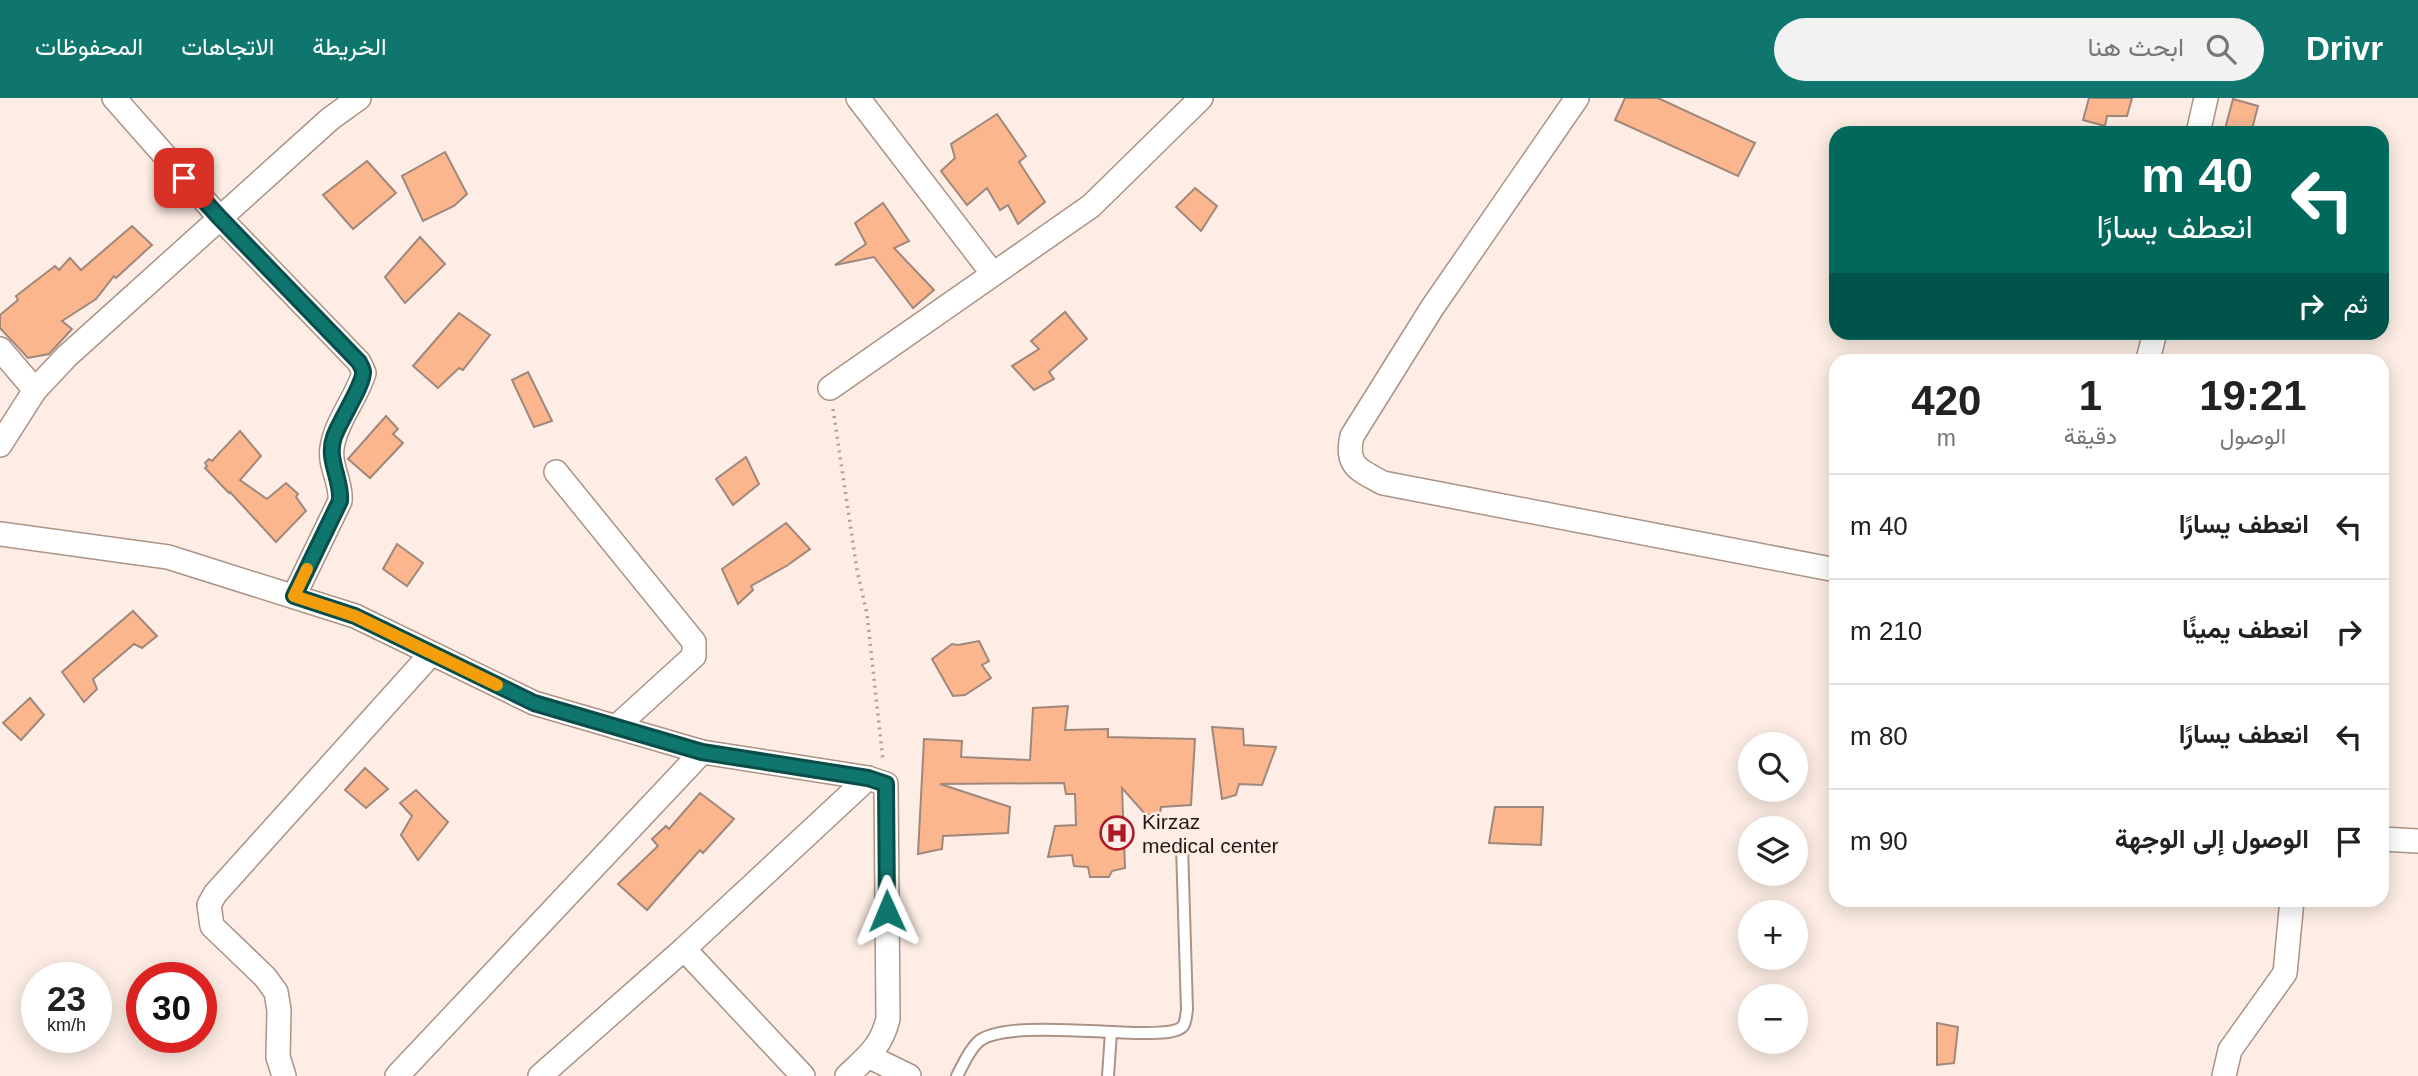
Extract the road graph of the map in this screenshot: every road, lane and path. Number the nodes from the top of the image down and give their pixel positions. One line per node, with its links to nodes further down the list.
1 (114, 98): 8 (street)
2 (359, 98): 8 (street)
3 (858, 98): 9 (street)
4 (1201, 98): 9 (street)
5 (1577, 98): 16 (street)
6 (2206, 98): 7 (street)
7 (2200, 126)
8 (219, 217): 12 (street); 17 (street)
9 (993, 274): 11 (street)
10 (0, 349): 12 (street)
11 (830, 388): 21 (path)
12 (35, 390): 13 (street)
13 (0, 445)
14 (556, 472): 19 (street)
15 (0, 534): 17 (street)
16 (1829, 569)
17 (294, 596): 18 (street)
18 (431, 654): 19 (street); 30 (street)
19 (616, 727): 20 (street)
20 (702, 752): 21 (street); 31 (street)
21 (877, 781): 26 (street); 28 (street)
22 (2389, 839): 23 (street)
23 (2418, 841)
24 (1182, 846): 27 (lane)
25 (2292, 907): 37 (street)
26 (684, 948): 29 (street); 32 (street)
27 (1111, 1032): 35 (lane); 36 (lane)
28 (868, 1056): 33 (street); 34 (street)
29 (544, 1075)
30 (284, 1076)
31 (397, 1076)
32 (803, 1076)
33 (847, 1076)
34 (909, 1076)
35 (957, 1076)
36 (1108, 1076)
37 (2224, 1076)

